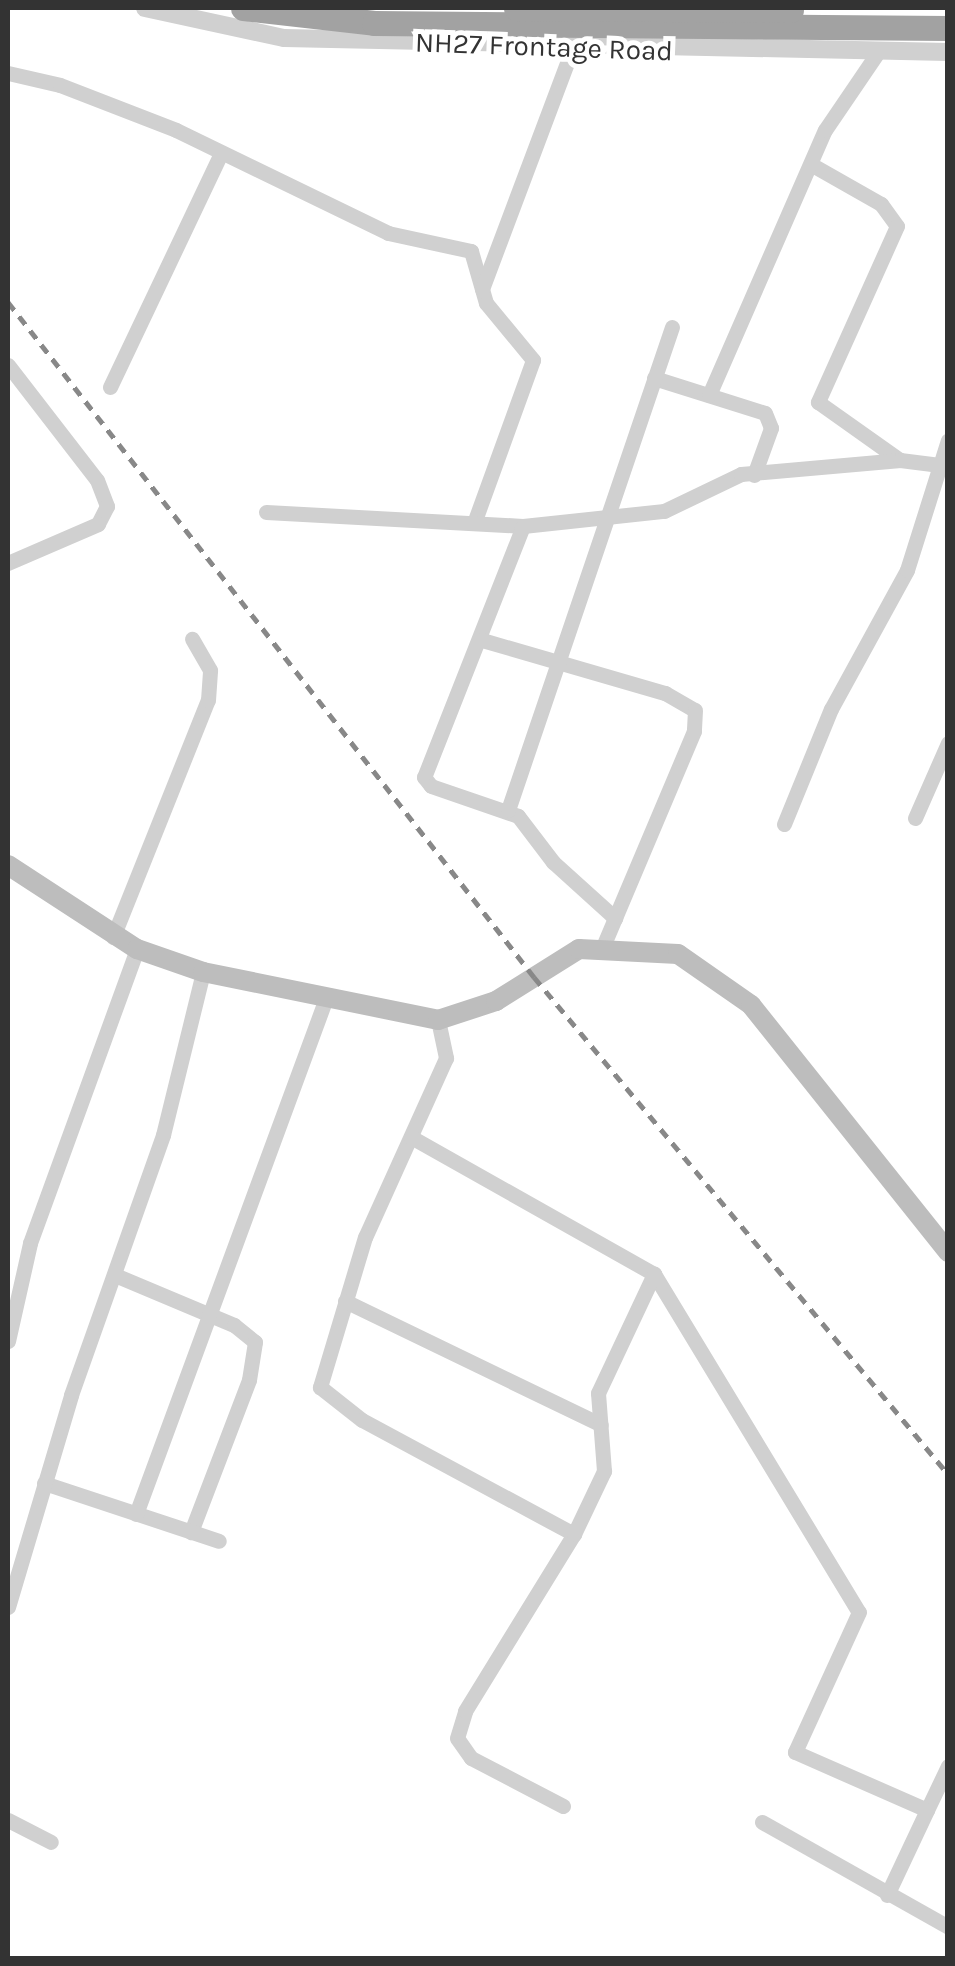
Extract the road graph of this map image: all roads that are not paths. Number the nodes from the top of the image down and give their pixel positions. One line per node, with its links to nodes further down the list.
1 (145, 8): 5 (street, NH27 Frontage Road)
2 (242, 8): 5 (highway)
3 (516, 8): 4 (highway)
4 (948, 10)
5 (414, 25): 6 (highway); 7 (street, NH27 Frontage Road)
6 (948, 28)
7 (572, 49): 8 (street, NH27 Frontage Road); 13 (street)
8 (878, 52): 9 (street, NH27 Frontage Road); 12 (street)
9 (948, 52)
10 (8, 73): 11 (street)
11 (220, 153): 13 (street); 17 (street)
12 (814, 166): 18 (street); 20 (street)
13 (481, 293): 24 (street)
14 (672, 327): 16 (street)
15 (8, 365): 27 (street)
16 (654, 378): 18 (street); 25 (street)
17 (110, 387)
18 (709, 396): 22 (street)
19 (948, 440): 21 (street)
20 (900, 460): 21 (street); 22 (street)
21 (945, 466): 34 (street)
22 (754, 474): 25 (street)
23 (266, 512): 24 (street)
24 (475, 520): 26 (street)
25 (610, 520): 26 (street); 30 (street)
26 (522, 526): 29 (street)
27 (8, 563)
28 (192, 640): 37 (street)
29 (482, 640): 30 (street); 32 (street)
30 (560, 663): 32 (street); 36 (street)
31 (948, 743): 33 (street)
32 (508, 810): 36 (street)
33 (915, 818)
34 (784, 824)
35 (8, 865): 37 (main road)
36 (615, 918): 38 (street)
37 (113, 937): 39 (main road)
38 (603, 946): 42 (main road); 44 (main road)
39 (137, 949): 40 (main road); 47 (street)
40 (202, 972): 41 (main road); 46 (street)
41 (324, 1000): 42 (main road); 49 (street)
42 (438, 1020): 43 (street)
43 (411, 1137): 45 (street); 48 (street)
44 (948, 1252)
45 (654, 1274): 51 (street); 60 (street)
46 (114, 1276): 49 (street); 52 (street)
47 (13, 1279): 50 (street)
48 (344, 1301): 51 (street); 55 (street)
49 (211, 1314): 53 (street); 54 (street)
50 (8, 1341)
51 (601, 1425): 55 (street)
52 (44, 1483): 53 (street); 57 (street)
53 (136, 1514): 54 (street)
54 (191, 1532): 56 (street)
55 (574, 1534): 59 (street)
56 (219, 1541)
57 (8, 1607)
58 (948, 1766): 60 (street)
59 (562, 1806)
60 (927, 1810): 64 (street)
61 (8, 1820): 63 (street)
62 (762, 1822): 64 (street)
63 (52, 1842)
64 (887, 1895): 65 (street)
65 (948, 1927)

